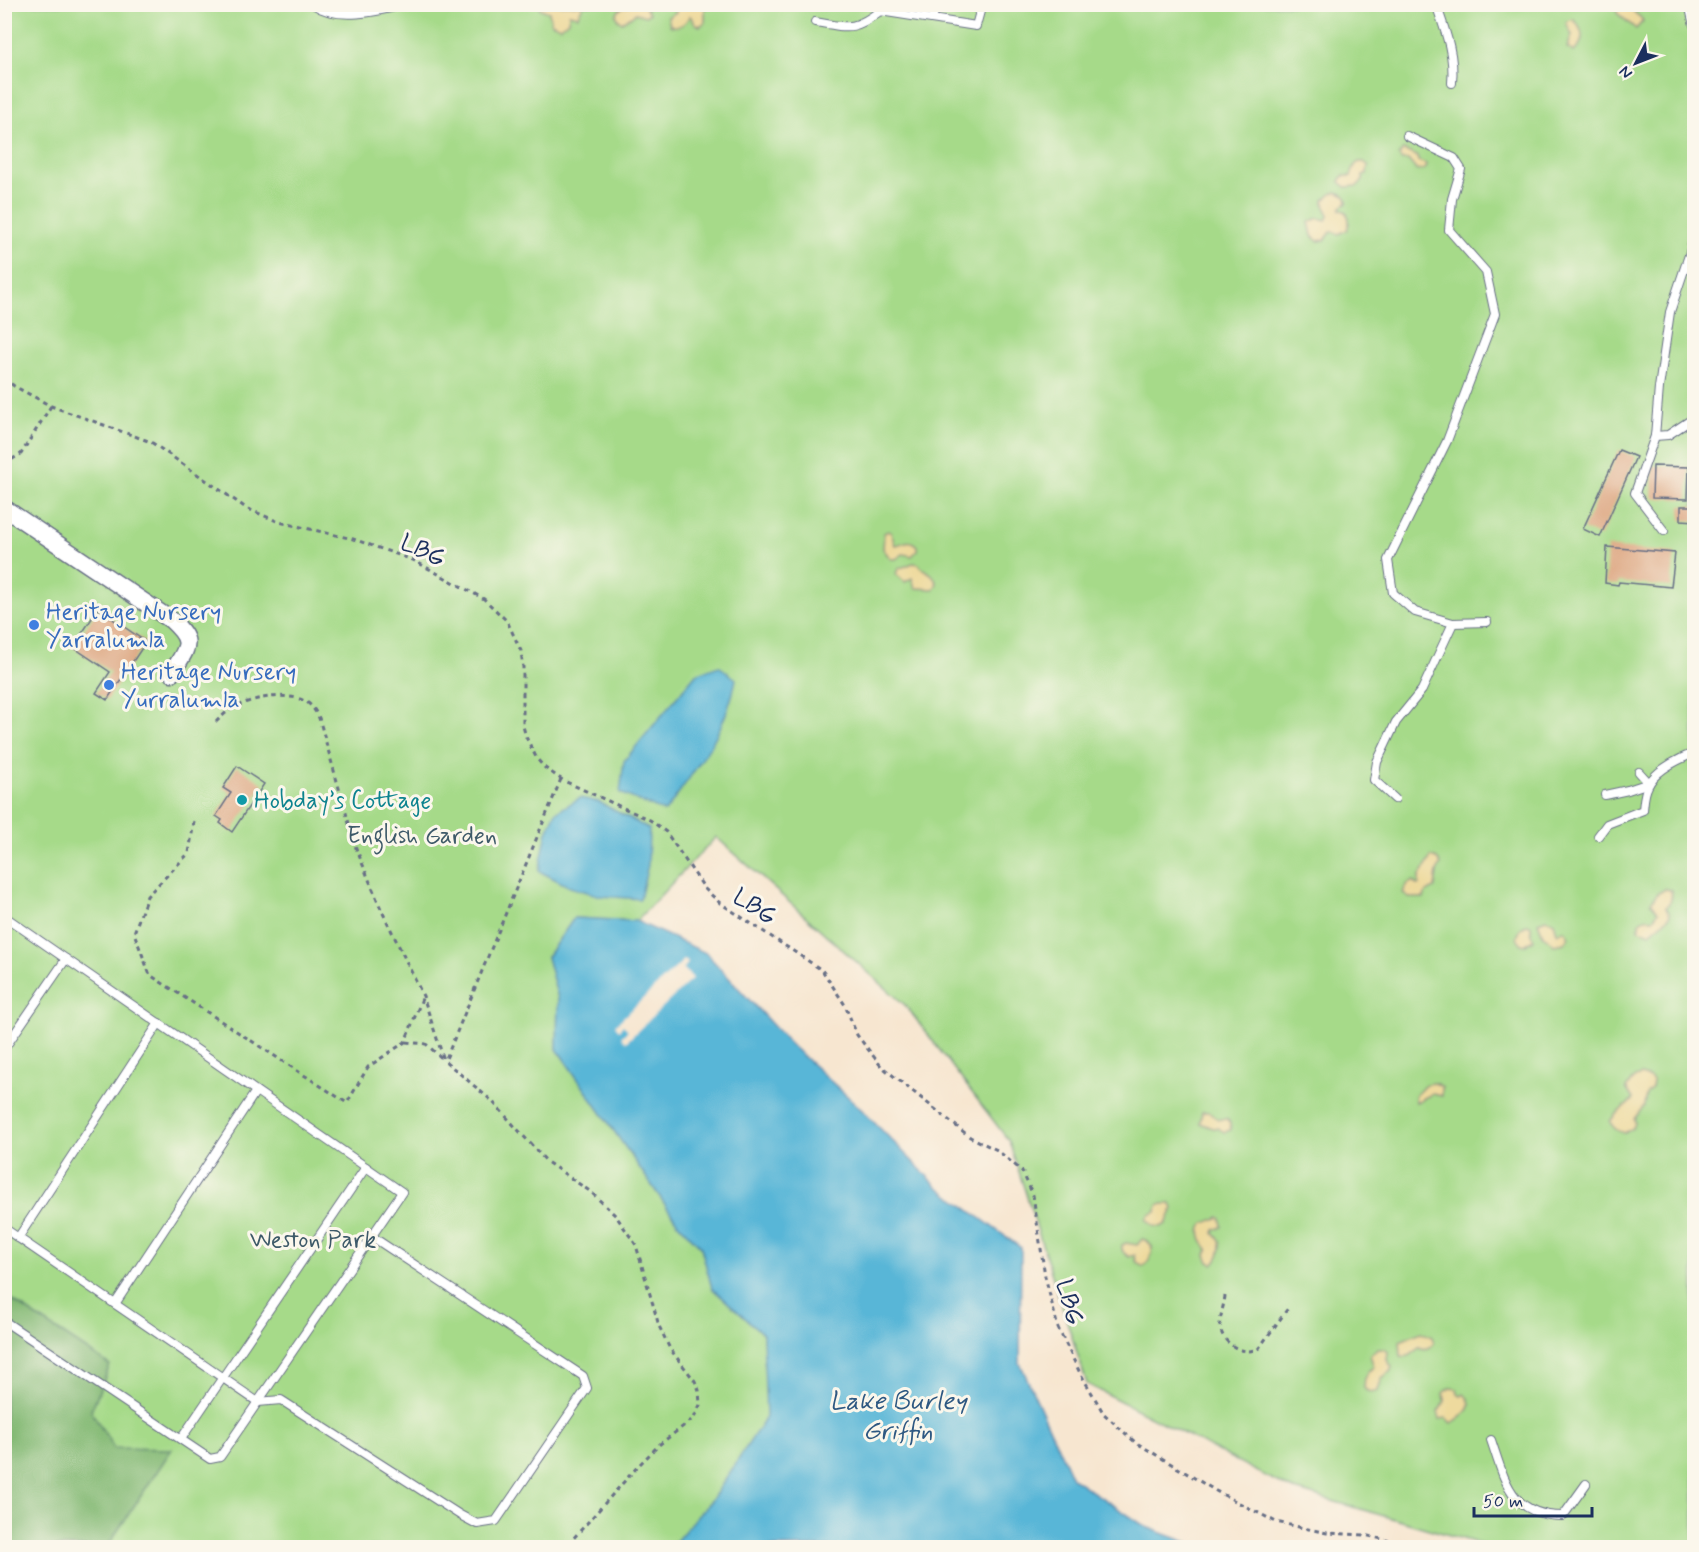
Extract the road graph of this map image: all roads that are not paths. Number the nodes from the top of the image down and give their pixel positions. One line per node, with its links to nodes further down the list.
1 (313, 4): 2 (lane)
2 (406, 4)
3 (936, 4): 7 (lane)
4 (982, 4): 7 (lane)
5 (1436, 4): 10 (lane)
6 (1689, 4): 9 (lane)
7 (932, 19): 8 (lane)
8 (815, 22)
9 (1695, 25)
10 (1452, 83)
11 (1407, 136): 18 (lane)
12 (1695, 228): 13 (lane)
13 (1693, 247): 15 (lane)
14 (1695, 418): 15 (lane)
15 (1655, 436): 17 (lane)
16 (4, 508): 20 (street)
17 (1664, 531)
18 (1453, 622): 19 (lane); 25 (lane)
19 (1487, 622)
20 (172, 673)
21 (1695, 753): 23 (lane)
22 (1639, 772): 23 (lane)
23 (1649, 783): 24 (lane); 26 (lane)
24 (1605, 795)
25 (1395, 799)
26 (1598, 836)
27 (4, 916): 28 (lane)
28 (66, 959): 29 (lane); 30 (lane)
29 (159, 1023): 31 (lane); 35 (lane)
30 (4, 1048)
31 (256, 1091): 32 (lane); 36 (lane)
32 (366, 1167): 34 (lane); 38 (lane)
33 (4, 1228): 35 (lane)
34 (371, 1236): 39 (lane); 39 (lane)
35 (18, 1238): 36 (lane)
36 (115, 1304): 38 (lane)
37 (4, 1321): 40 (lane)
38 (223, 1378): 39 (lane); 40 (lane)
39 (258, 1402): 40 (lane)
40 (181, 1439)
41 (1491, 1440): 42 (lane)
42 (1586, 1484)

